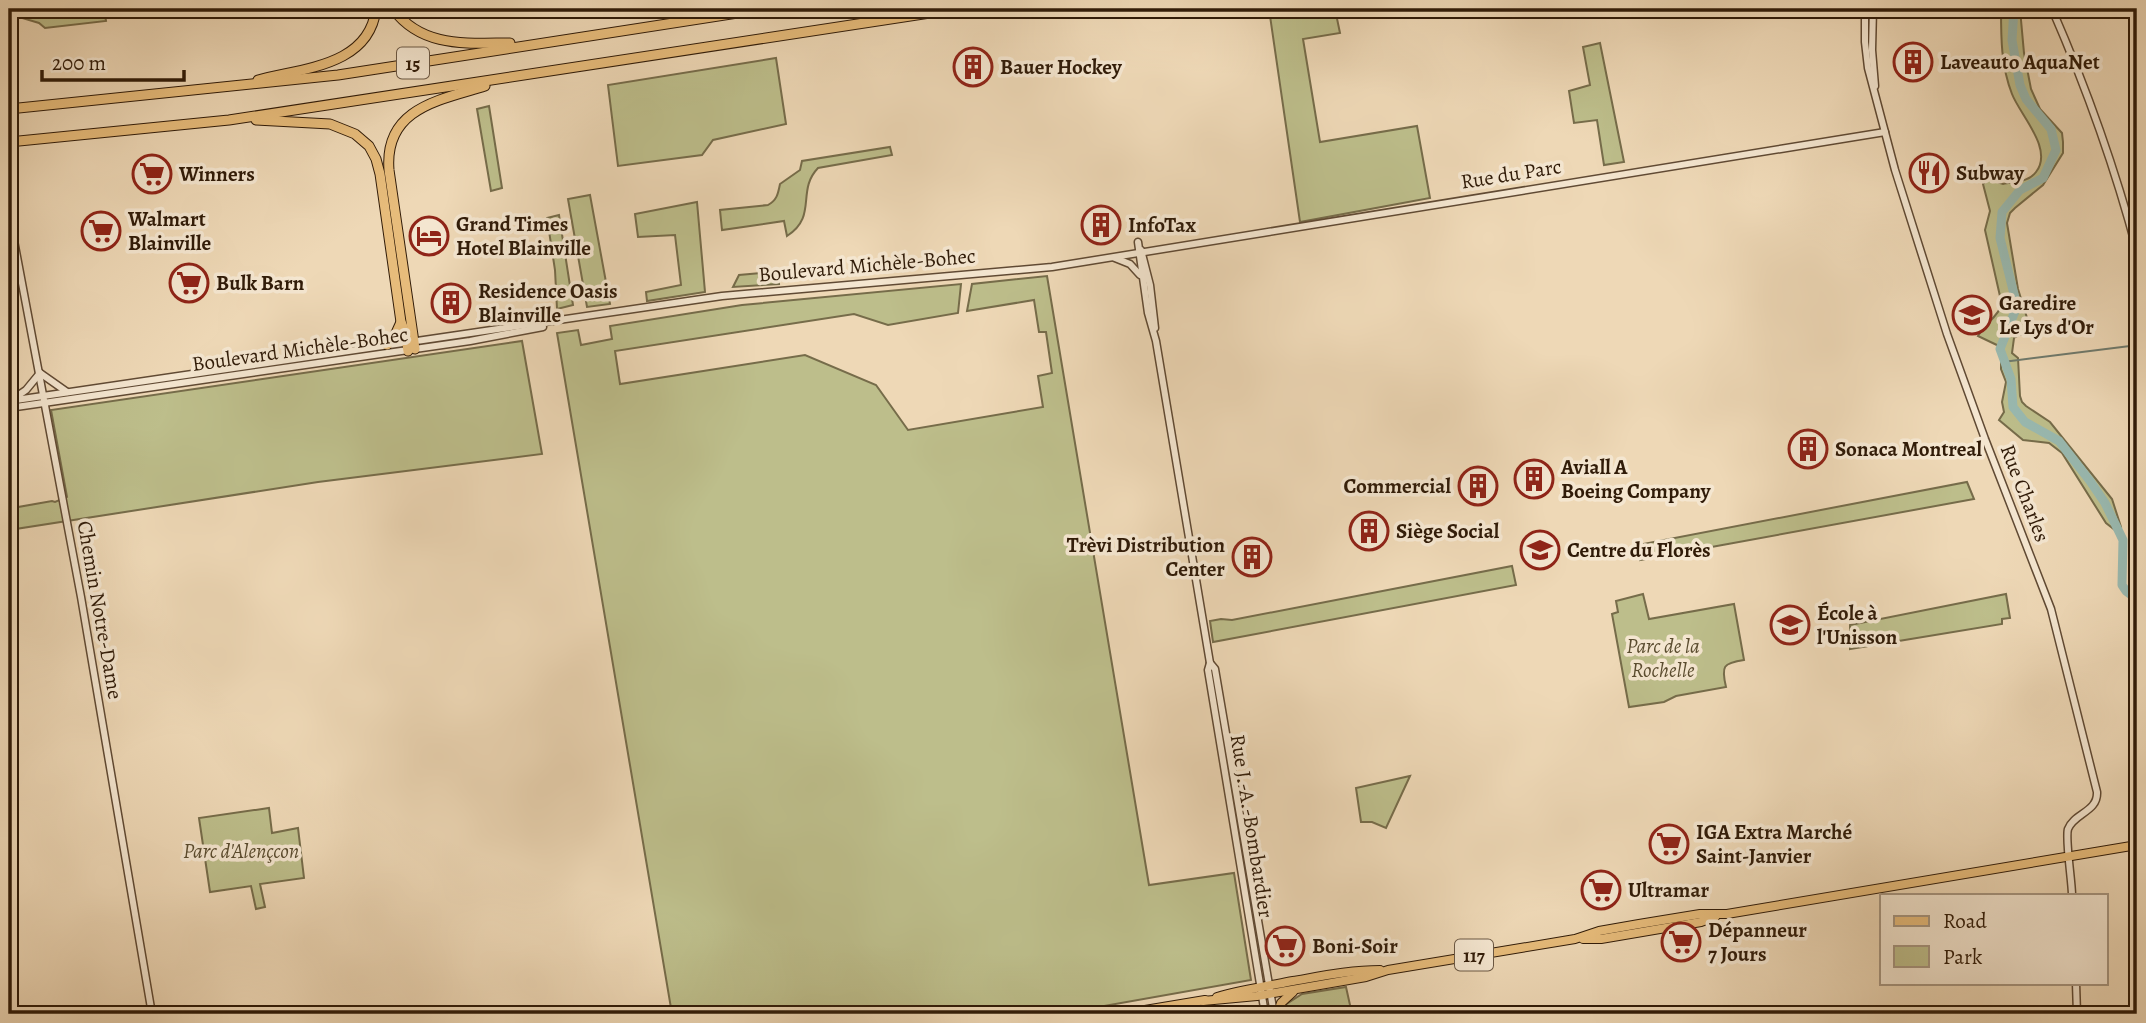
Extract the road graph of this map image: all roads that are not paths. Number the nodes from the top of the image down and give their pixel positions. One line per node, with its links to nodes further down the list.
1 (376, 9): 10 (highway)
2 (393, 9): 8 (highway)
3 (764, 9): 8 (highway, 15)
4 (957, 9): 9 (highway, 15)
5 (1865, 9): 11 (street, Rue Charles)
6 (1873, 9): 11 (street, Rue Charles)
7 (2052, 9): 17 (street)
8 (540, 43): 10 (highway, 15)
9 (514, 77): 13 (highway, 15); 24 (highway)
10 (230, 87): 12 (highway, 15)
11 (1877, 98): 14 (street, Rue Charles)
12 (9, 109)
13 (229, 120): 15 (highway, 15); 21 (highway)
14 (1885, 132): 18 (street, Rue du Parc); 31 (street, Rue Charles)
15 (9, 142)
16 (9, 214): 25 (street, Chemin Notre-Dame)
17 (2137, 251)
18 (1140, 252): 19 (street, Boulevard Michèle-Bohec); 20 (street, Rue J.-A.-Bombardier); 22 (street, Rue J.-A.-Bombardier)
19 (1110, 257): 20 (street); 24 (street, Boulevard Michèle-Bohec)
20 (1142, 277): 22 (street, Rue J.-A.-Bombardier)
21 (401, 322): 23 (highway); 24 (highway)
22 (1156, 341): 36 (street, Rue J.-A.-Bombardier)
23 (387, 345): 24 (street, Boulevard Michèle-Bohec); 26 (street, Boulevard Michèle-Bohec)
24 (411, 346): 28 (street, Boulevard Michèle-Bohec)
25 (40, 373): 26 (street); 27 (street); 28 (street, Chemin Notre-Dame)
26 (67, 392): 28 (street, Boulevard Michèle-Bohec)
27 (10, 400): 28 (street, Boulevard Michèle-Bohec)
28 (44, 400): 29 (street, Boulevard Michèle-Bohec); 37 (street, Chemin Notre-Dame)
29 (9, 408)
30 (2137, 845): 31 (main road, 117)
31 (2069, 856): 32 (street, Rue Charles); 33 (main road, 117)
32 (2072, 894)
33 (1388, 970): 35 (main road, 117); 36 (main road, 117)
34 (2076, 984): 41 (street)
35 (1296, 989): 36 (main road, 117); 40 (main road)
36 (1266, 990): 38 (main road, 117); 39 (street); 40 (street)
37 (152, 1014)
38 (1121, 1014)
39 (1265, 1014)
40 (1275, 1014)
41 (2077, 1014)

